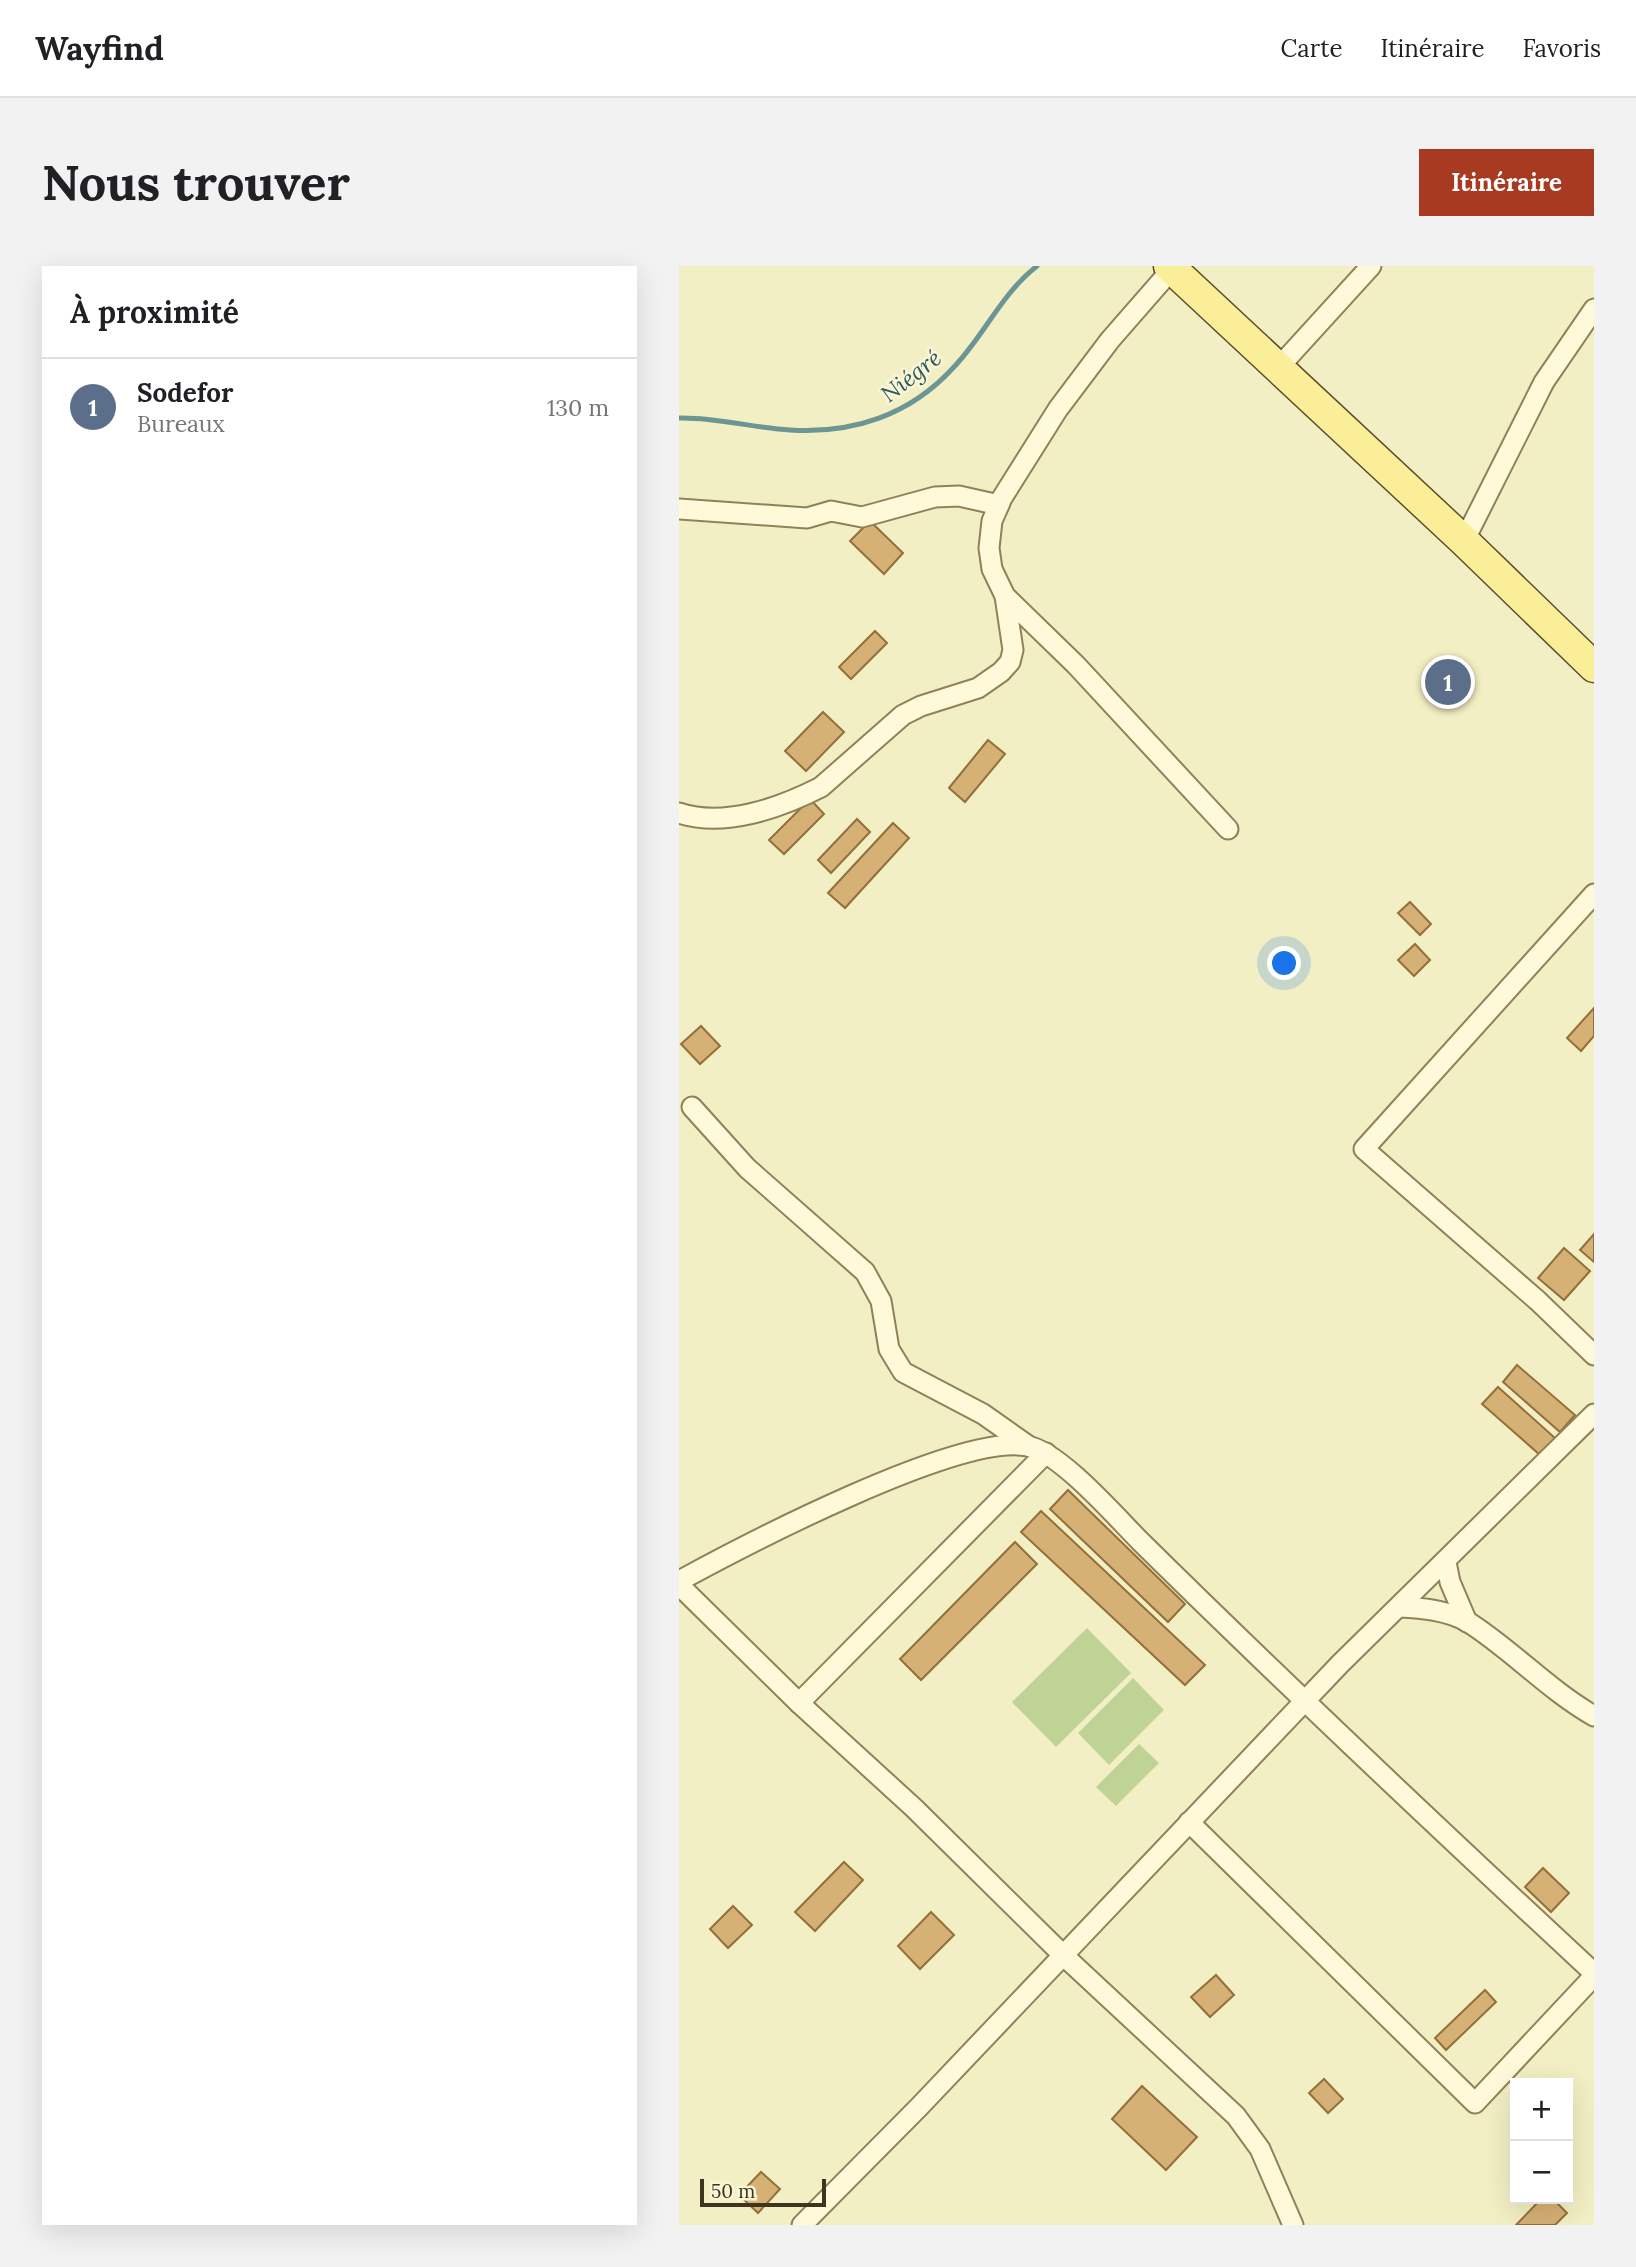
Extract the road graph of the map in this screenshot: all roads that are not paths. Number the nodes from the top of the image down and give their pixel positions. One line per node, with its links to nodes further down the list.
1 (1371, 266): 4 (street)
2 (1170, 268): 4 (main road); 5 (street)
3 (1594, 309): 7 (street)
4 (1279, 367): 7 (main road)
5 (999, 505): 6 (street); 8 (street)
6 (679, 509)
7 (1464, 541): 9 (main road)
8 (1005, 596): 10 (street); 11 (street)
9 (1594, 667)
10 (679, 813)
11 (1228, 829)
12 (1594, 894): 14 (street)
13 (692, 1107): 16 (street)
14 (1594, 1354)
15 (1594, 1414): 17 (street)
16 (1037, 1449): 18 (street); 21 (street); 22 (street)
17 (1446, 1562): 19 (street); 20 (street)
18 (679, 1583): 22 (street)
19 (1399, 1607): 20 (street); 21 (street)
20 (1467, 1622): 23 (street)
21 (1303, 1702): 24 (street); 26 (street)
22 (799, 1703): 25 (street)
23 (1594, 1716)
24 (1189, 1822): 25 (street); 26 (street)
25 (1064, 1955): 27 (street); 28 (street)
26 (1594, 1975)
27 (802, 2225)
28 (1293, 2225)

